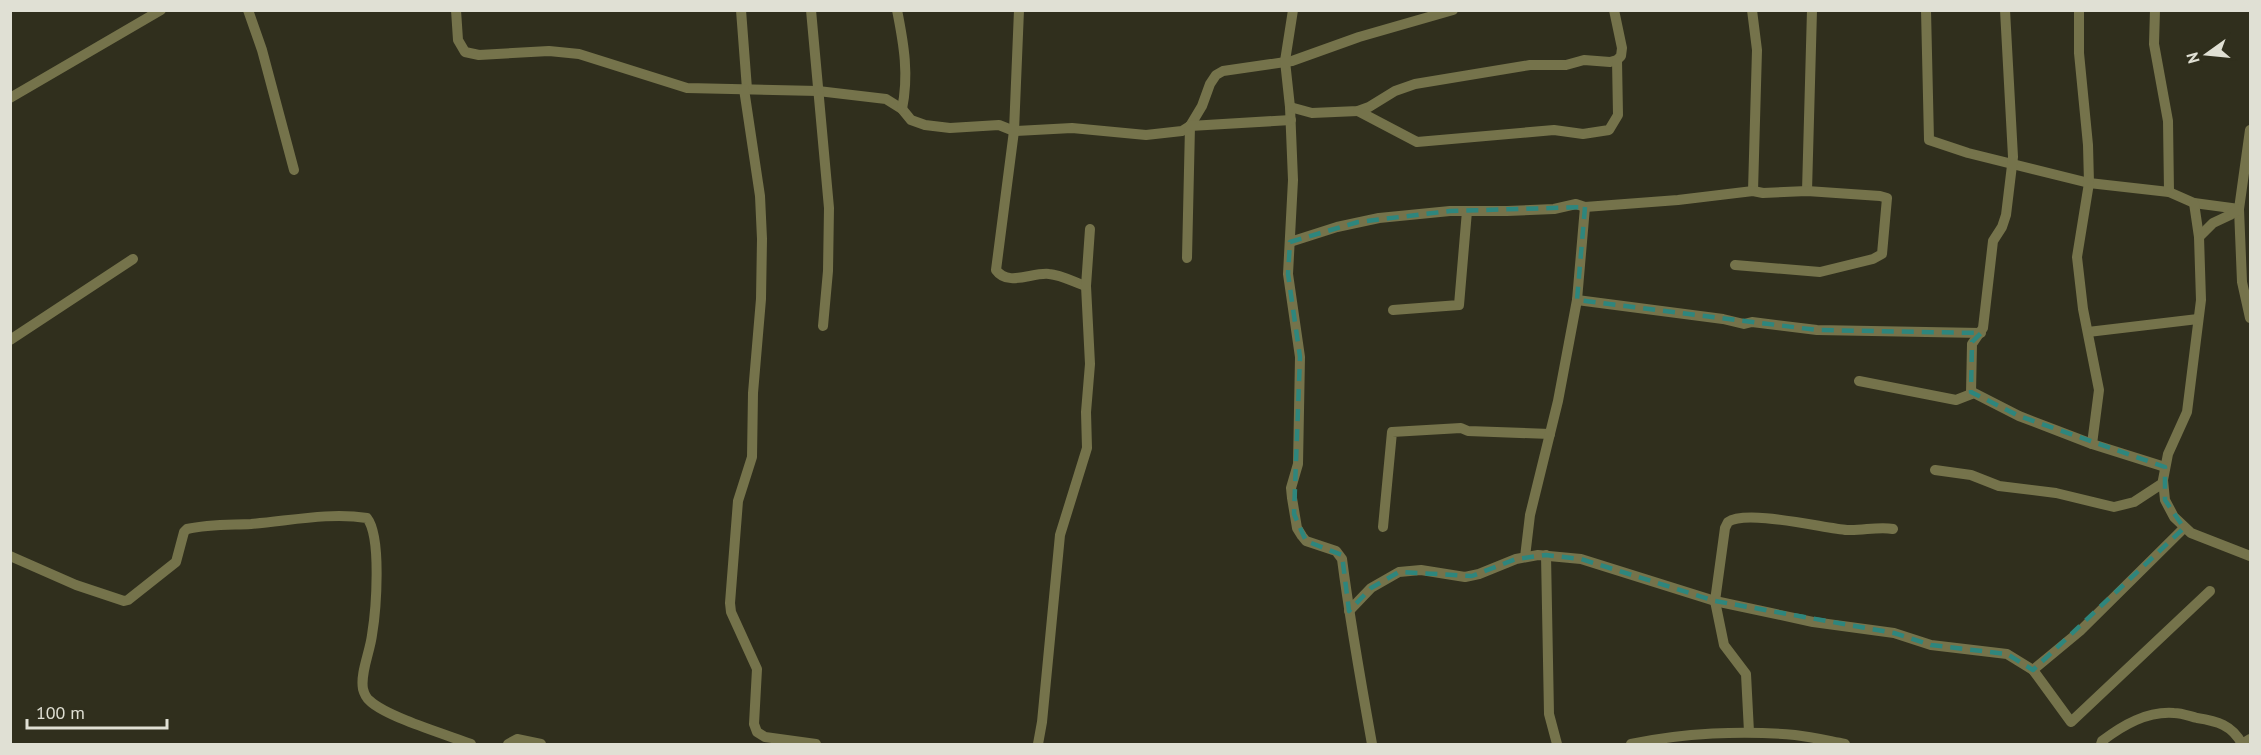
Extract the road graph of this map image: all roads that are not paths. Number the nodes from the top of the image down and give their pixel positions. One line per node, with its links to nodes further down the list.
1 (161, 10): 21 (street)
2 (248, 10): 30 (street)
3 (456, 10): 19 (street)
4 (741, 10): 19 (street)
5 (811, 10): 20 (street)
6 (897, 10): 23 (street)
7 (1019, 10): 27 (street)
8 (1293, 10): 18 (street)
9 (1453, 10): 18 (street)
10 (1614, 10): 17 (street)
11 (1752, 10): 32 (street)
12 (1812, 10): 33 (street)
13 (1926, 10): 29 (street)
14 (2005, 10): 29 (street)
15 (2079, 10): 31 (street)
16 (2155, 10): 34 (street)
17 (1617, 60): 24 (street); 24 (street)
18 (1285, 61): 22 (street); 26 (street)
19 (746, 89): 20 (street); 77 (street)
20 (818, 91): 23 (street); 50 (street)
21 (10, 98)
22 (1290, 107): 24 (street); 25 (street)
23 (902, 109): 27 (street)
24 (1359, 111)
25 (1290, 120): 26 (street); 41 (street)
26 (1190, 126): 27 (street); 42 (street)
27 (1014, 130): 45 (street)
28 (2250, 130): 37 (street)
29 (2012, 163): 31 (street); 52 (street)
30 (294, 170)
31 (2089, 183): 34 (street); 51 (street)
32 (1753, 191): 33 (street); 36 (street)
33 (1807, 191): 44 (street)
34 (2169, 192): 35 (street)
35 (2194, 202): 37 (street); 40 (street)
36 (1585, 207): 38 (street); 46 (street)
37 (2239, 209): 40 (street); 48 (street)
38 (1467, 211): 41 (street); 47 (street)
39 (1090, 229): 45 (street)
40 (2199, 237): 49 (street)
41 (1290, 242): 70 (street)
42 (1187, 258)
43 (133, 259): 53 (street)
44 (1735, 264)
45 (1086, 286): 78 (street)
46 (1577, 300): 52 (street); 56 (street)
47 (1394, 310)
48 (2250, 318)
49 (2198, 319): 51 (street); 58 (street)
50 (823, 326)
51 (2088, 332): 57 (street)
52 (1981, 333): 55 (street)
53 (10, 340)
54 (1859, 381): 55 (street)
55 (1971, 393): 57 (street)
56 (1550, 434): 61 (street); 67 (street)
57 (2092, 444): 58 (street)
58 (2165, 467): 60 (street)
59 (1935, 470): 60 (street)
60 (2163, 483): 62 (street)
61 (1383, 527)
62 (2184, 528): 66 (street); 71 (street)
63 (1893, 529): 69 (street)
64 (1546, 555): 67 (street); 69 (street); 80 (street)
65 (10, 556): 74 (street)
66 (2250, 556)
67 (1525, 557): 70 (street)
68 (2210, 591): 71 (street)
69 (1715, 601): 71 (street); 72 (street)
70 (1349, 611): 79 (street)
71 (2033, 670)
72 (1749, 732): 81 (street); 82 (street)
73 (2250, 739): 84 (street)
74 (471, 744)
75 (508, 744): 76 (street)
76 (541, 744)
77 (816, 744)
78 (1038, 744)
79 (1372, 744)
80 (1557, 744)
81 (1631, 744)
82 (1845, 744)
83 (2101, 744): 84 (street)
84 (2242, 744)

